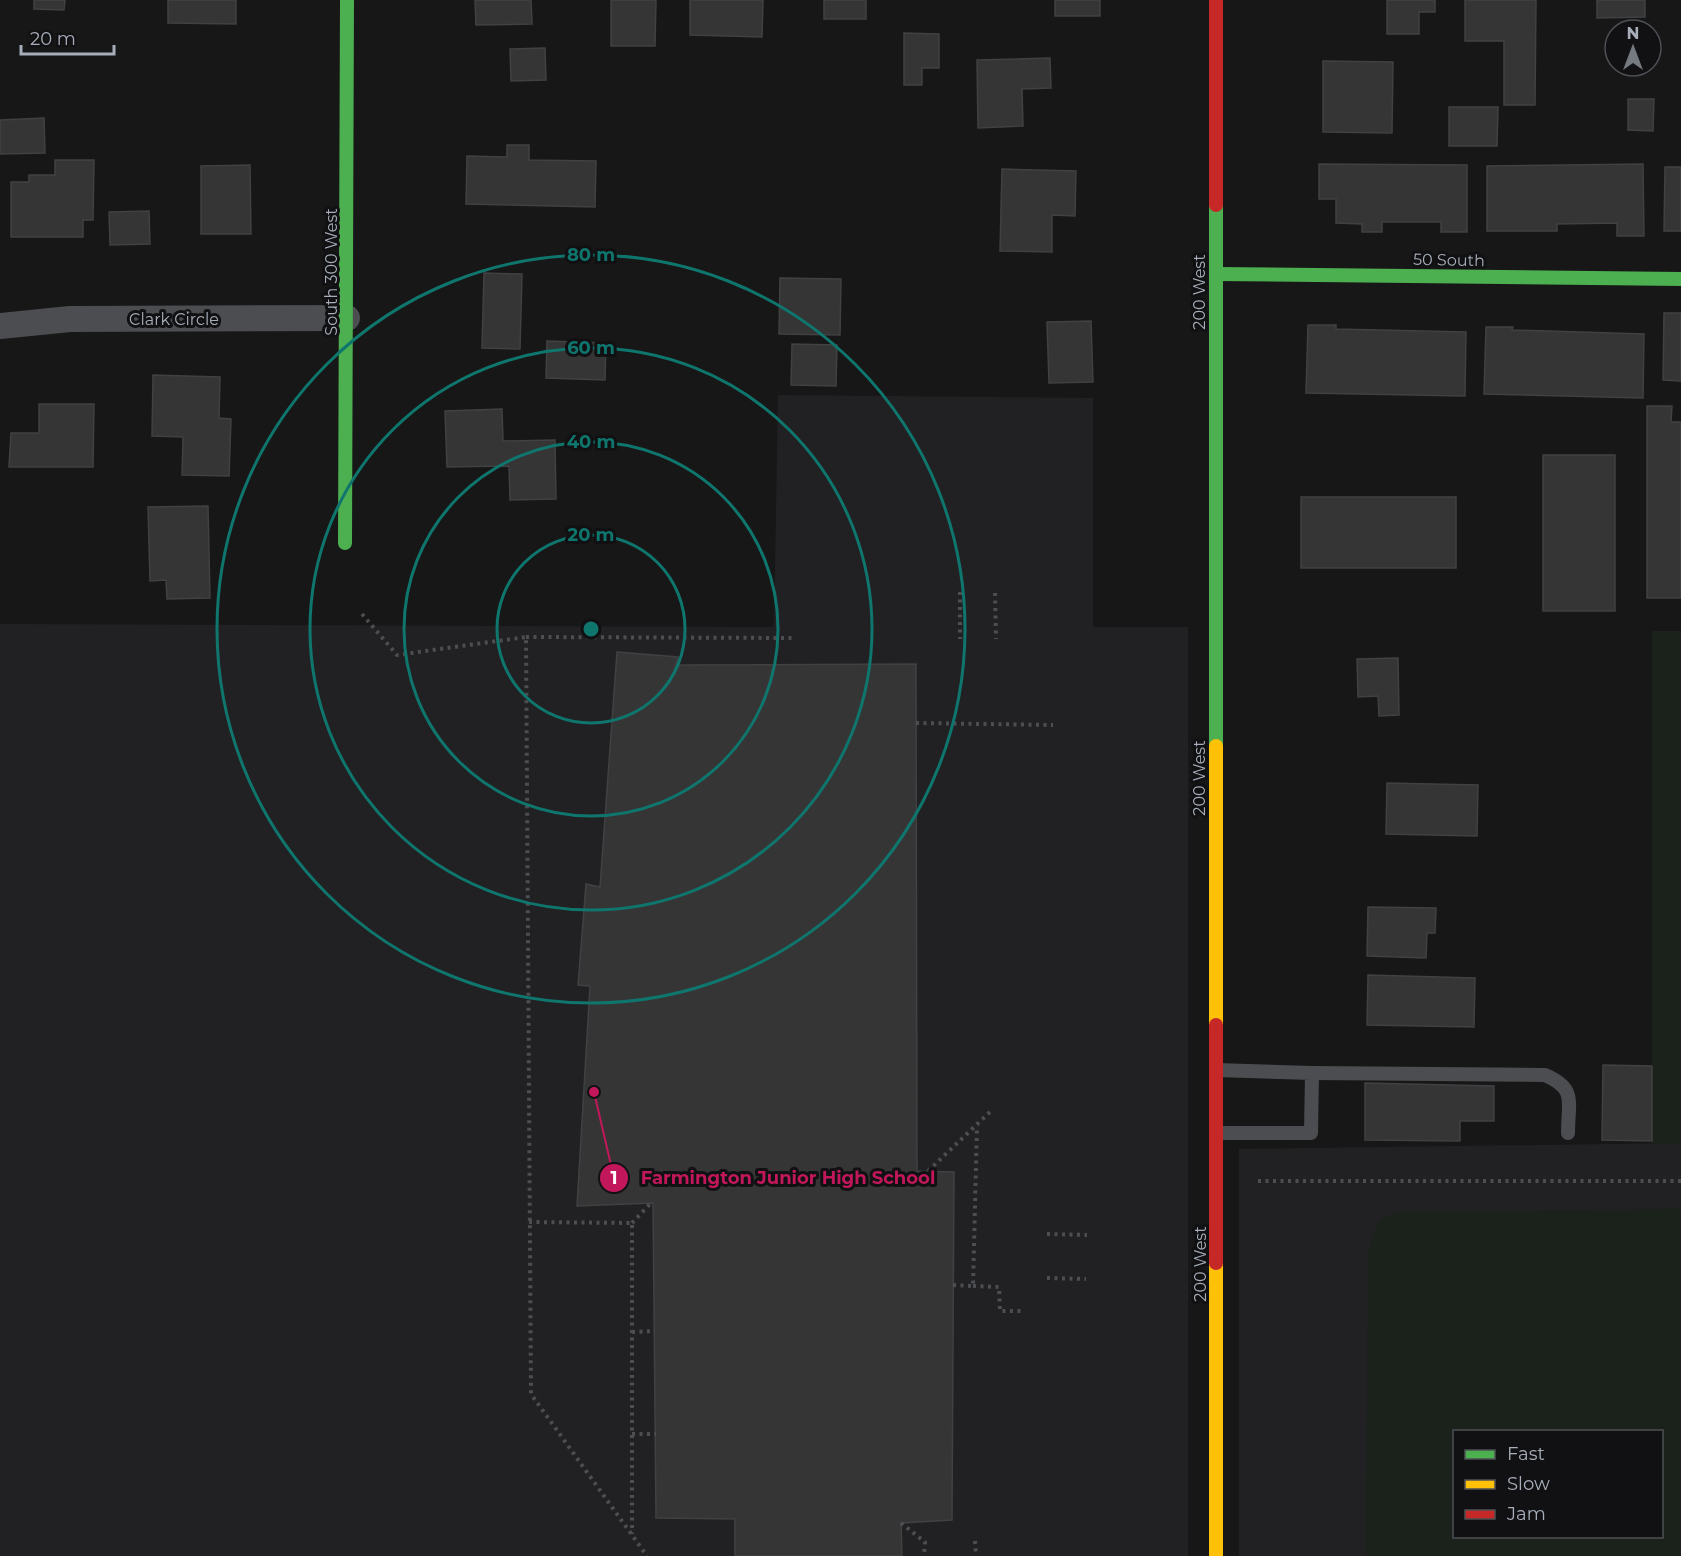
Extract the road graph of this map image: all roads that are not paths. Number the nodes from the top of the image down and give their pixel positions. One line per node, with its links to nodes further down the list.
1 (347, 0): 5 (main road, South 300 West)
2 (1216, 0): 3 (main road, 200 West)
3 (1216, 274): 4 (main road, 50 South); 8 (main road, 200 West)
4 (1681, 279)
5 (347, 318): 6 (street, Clark Circle); 7 (main road, South 300 West)
6 (0, 326)
7 (345, 543)
8 (1216, 1070): 9 (lane); 10 (main road, 200 West)
9 (1311, 1072): 10 (lane); 11 (lane)
10 (1216, 1133): 12 (main road, 200 West)
11 (1568, 1133)
12 (1216, 1556)

